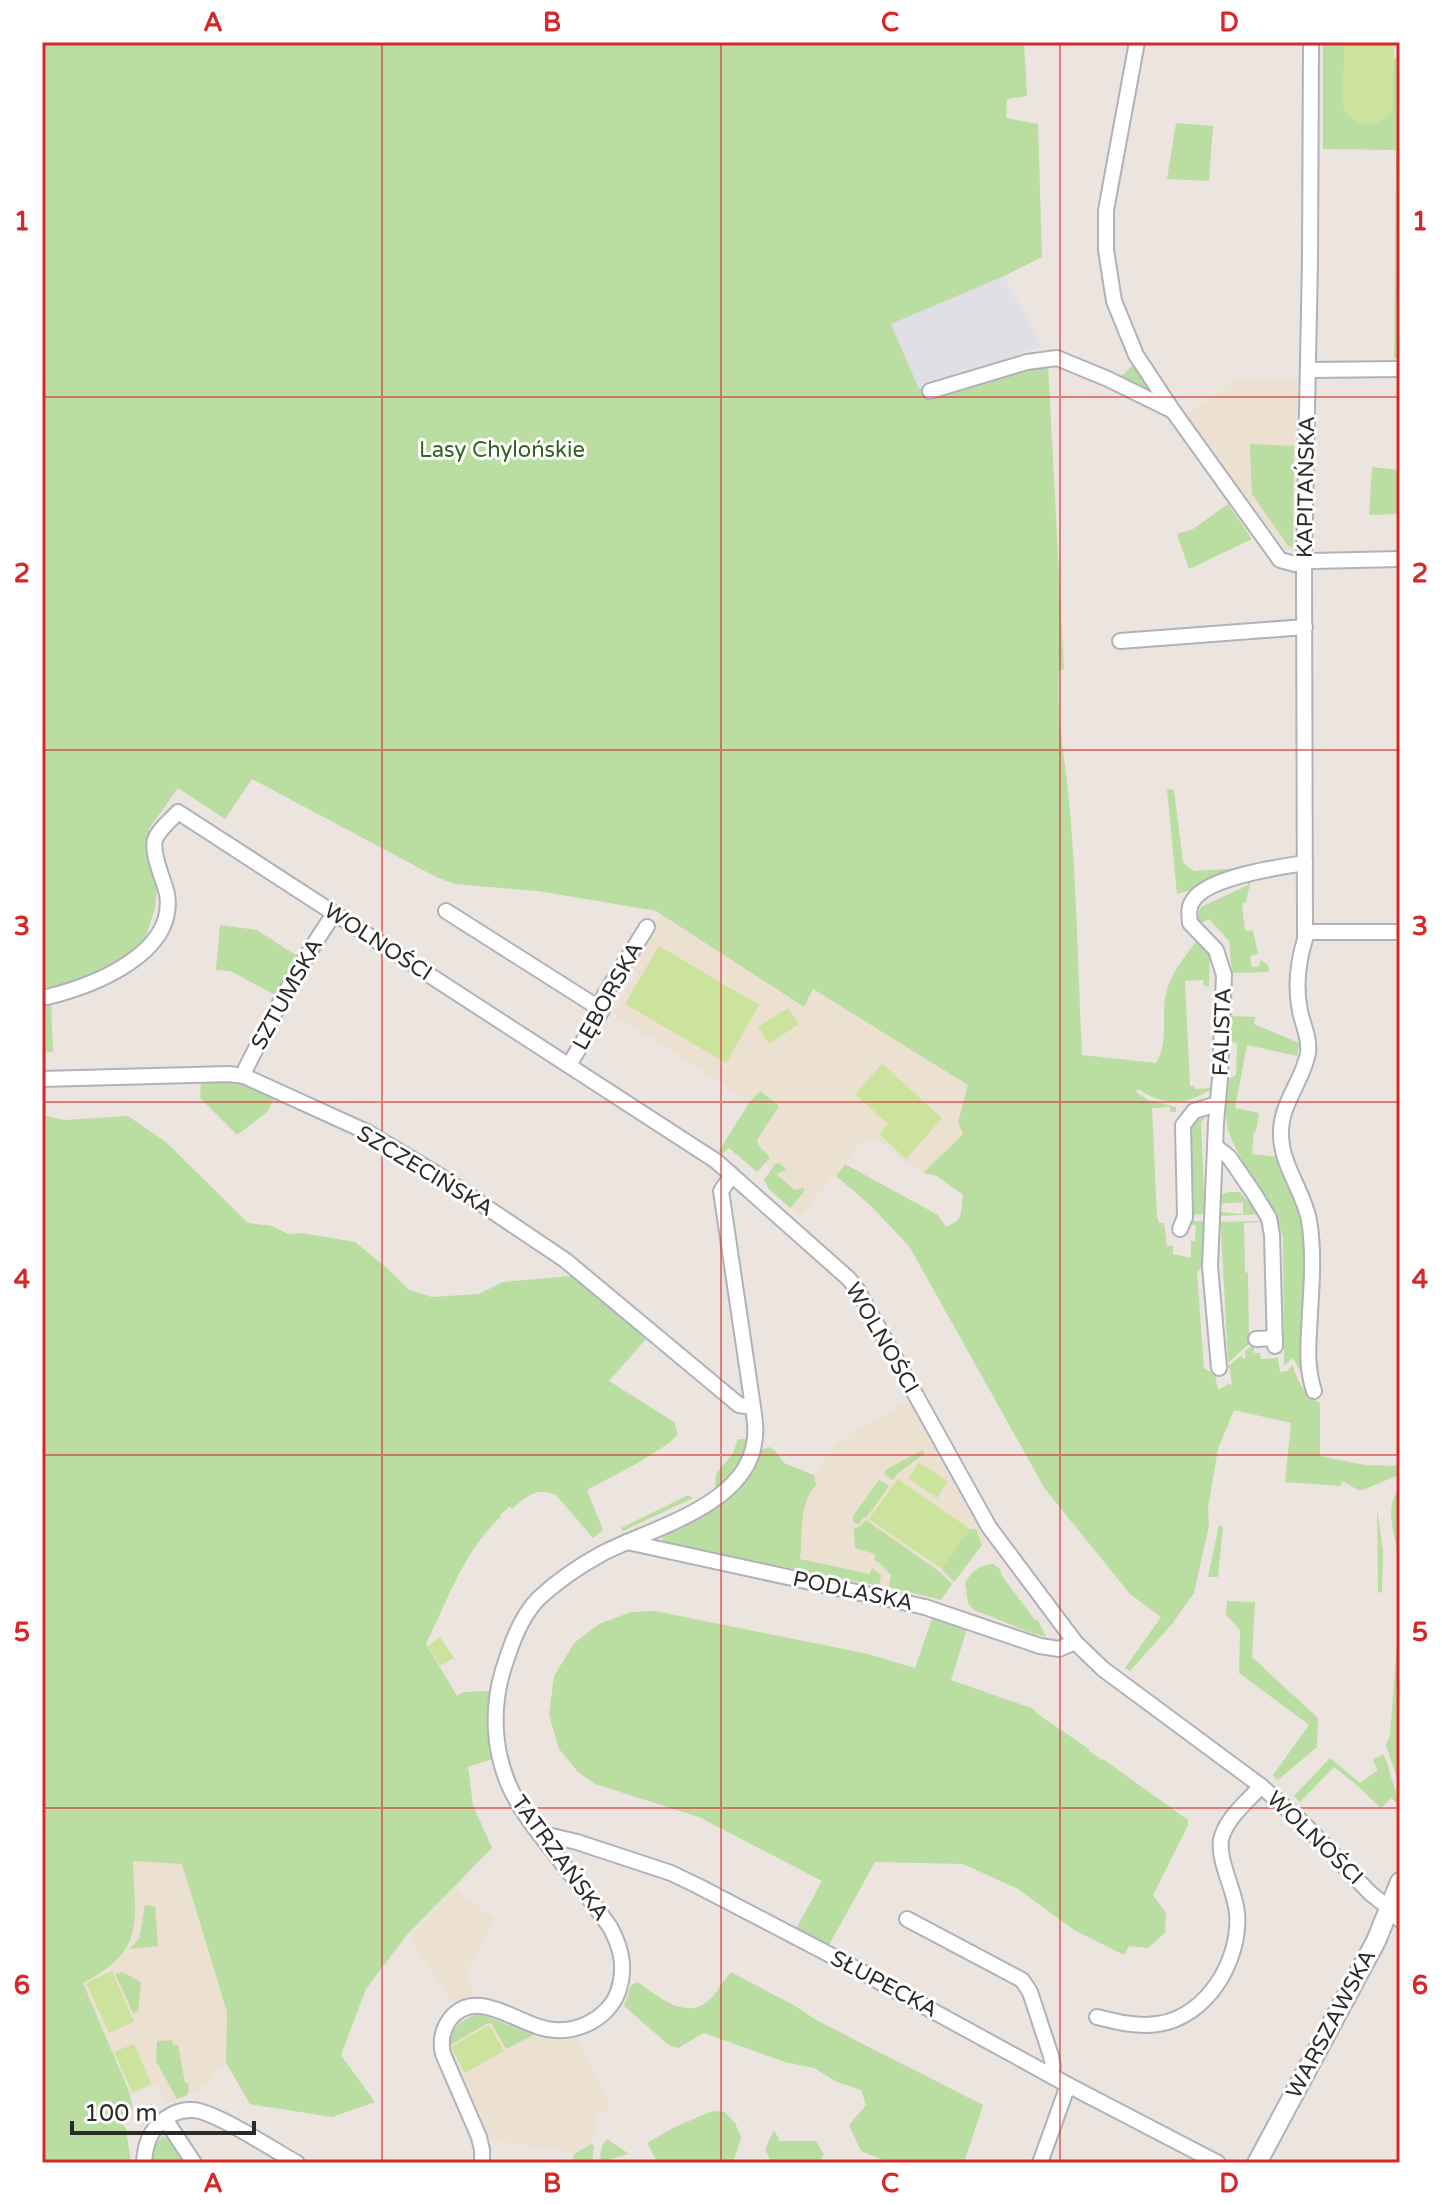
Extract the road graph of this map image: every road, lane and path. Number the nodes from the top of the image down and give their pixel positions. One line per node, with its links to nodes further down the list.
1 (1137, 42): 6 (street)
2 (1311, 42): 4 (street, KAPITAŃSKA)
3 (1400, 369): 4 (street)
4 (1308, 370): 8 (street, KAPITAŃSKA)
5 (930, 391): 6 (street)
6 (1173, 411): 8 (street)
7 (1400, 559): 8 (street)
8 (1304, 563): 9 (street, KAPITAŃSKA)
9 (1305, 627): 10 (street); 11 (street, KAPITAŃSKA)
10 (1120, 641)
11 (1305, 863): 15 (street, KAPITAŃSKA); 22 (street, FALISTA)
12 (446, 911): 18 (street)
13 (334, 914): 17 (street, WOLNOŚCI); 19 (street, WOLNOŚCI); 20 (street, SZTUMSKA)
14 (647, 927): 18 (street, LĘBORSKA)
15 (1305, 932): 16 (street); 28 (street, KAPITAŃSKA)
16 (1400, 932)
17 (47, 997)
18 (602, 1010): 19 (street, LĘBORSKA)
19 (569, 1065): 24 (street, WOLNOŚCI)
20 (244, 1076): 21 (street, SZCZECIŃSKA); 29 (street, SZCZECIŃSKA)
21 (42, 1079)
22 (1217, 1104): 23 (street, FALISTA); 25 (street, FALISTA)
23 (1215, 1146): 26 (street); 27 (street, FALISTA)
24 (732, 1175): 29 (street, TATRZAŃSKA); 31 (street, WOLNOŚCI)
25 (1180, 1229)
26 (1256, 1339)
27 (1219, 1368)
28 (1314, 1391)
29 (753, 1407): 30 (street, TATRZAŃSKA)
30 (627, 1542): 31 (street, PODLASKA); 33 (street, TATRZAŃSKA)
31 (1075, 1642): 32 (street, WOLNOŚCI)
32 (1261, 1786): 35 (street, WOLNOŚCI); 37 (street)
33 (539, 1833): 38 (street, SŁUPECKA); 44 (street, TATRZAŃSKA)
34 (1400, 1882): 35 (street, WARSZAWSKA)
35 (1395, 1914): 47 (street, WARSZAWSKA)
36 (907, 1919): 38 (street)
37 (1097, 2017)
38 (1050, 2075): 39 (street, SŁUPECKA)
39 (1068, 2085): 45 (street); 46 (street, SŁUPECKA)
40 (165, 2119): 41 (street); 42 (street); 43 (street)
41 (144, 2163)
42 (194, 2163)
43 (297, 2163)
44 (482, 2163)
45 (1040, 2163)
46 (1218, 2163)
47 (1257, 2163)

